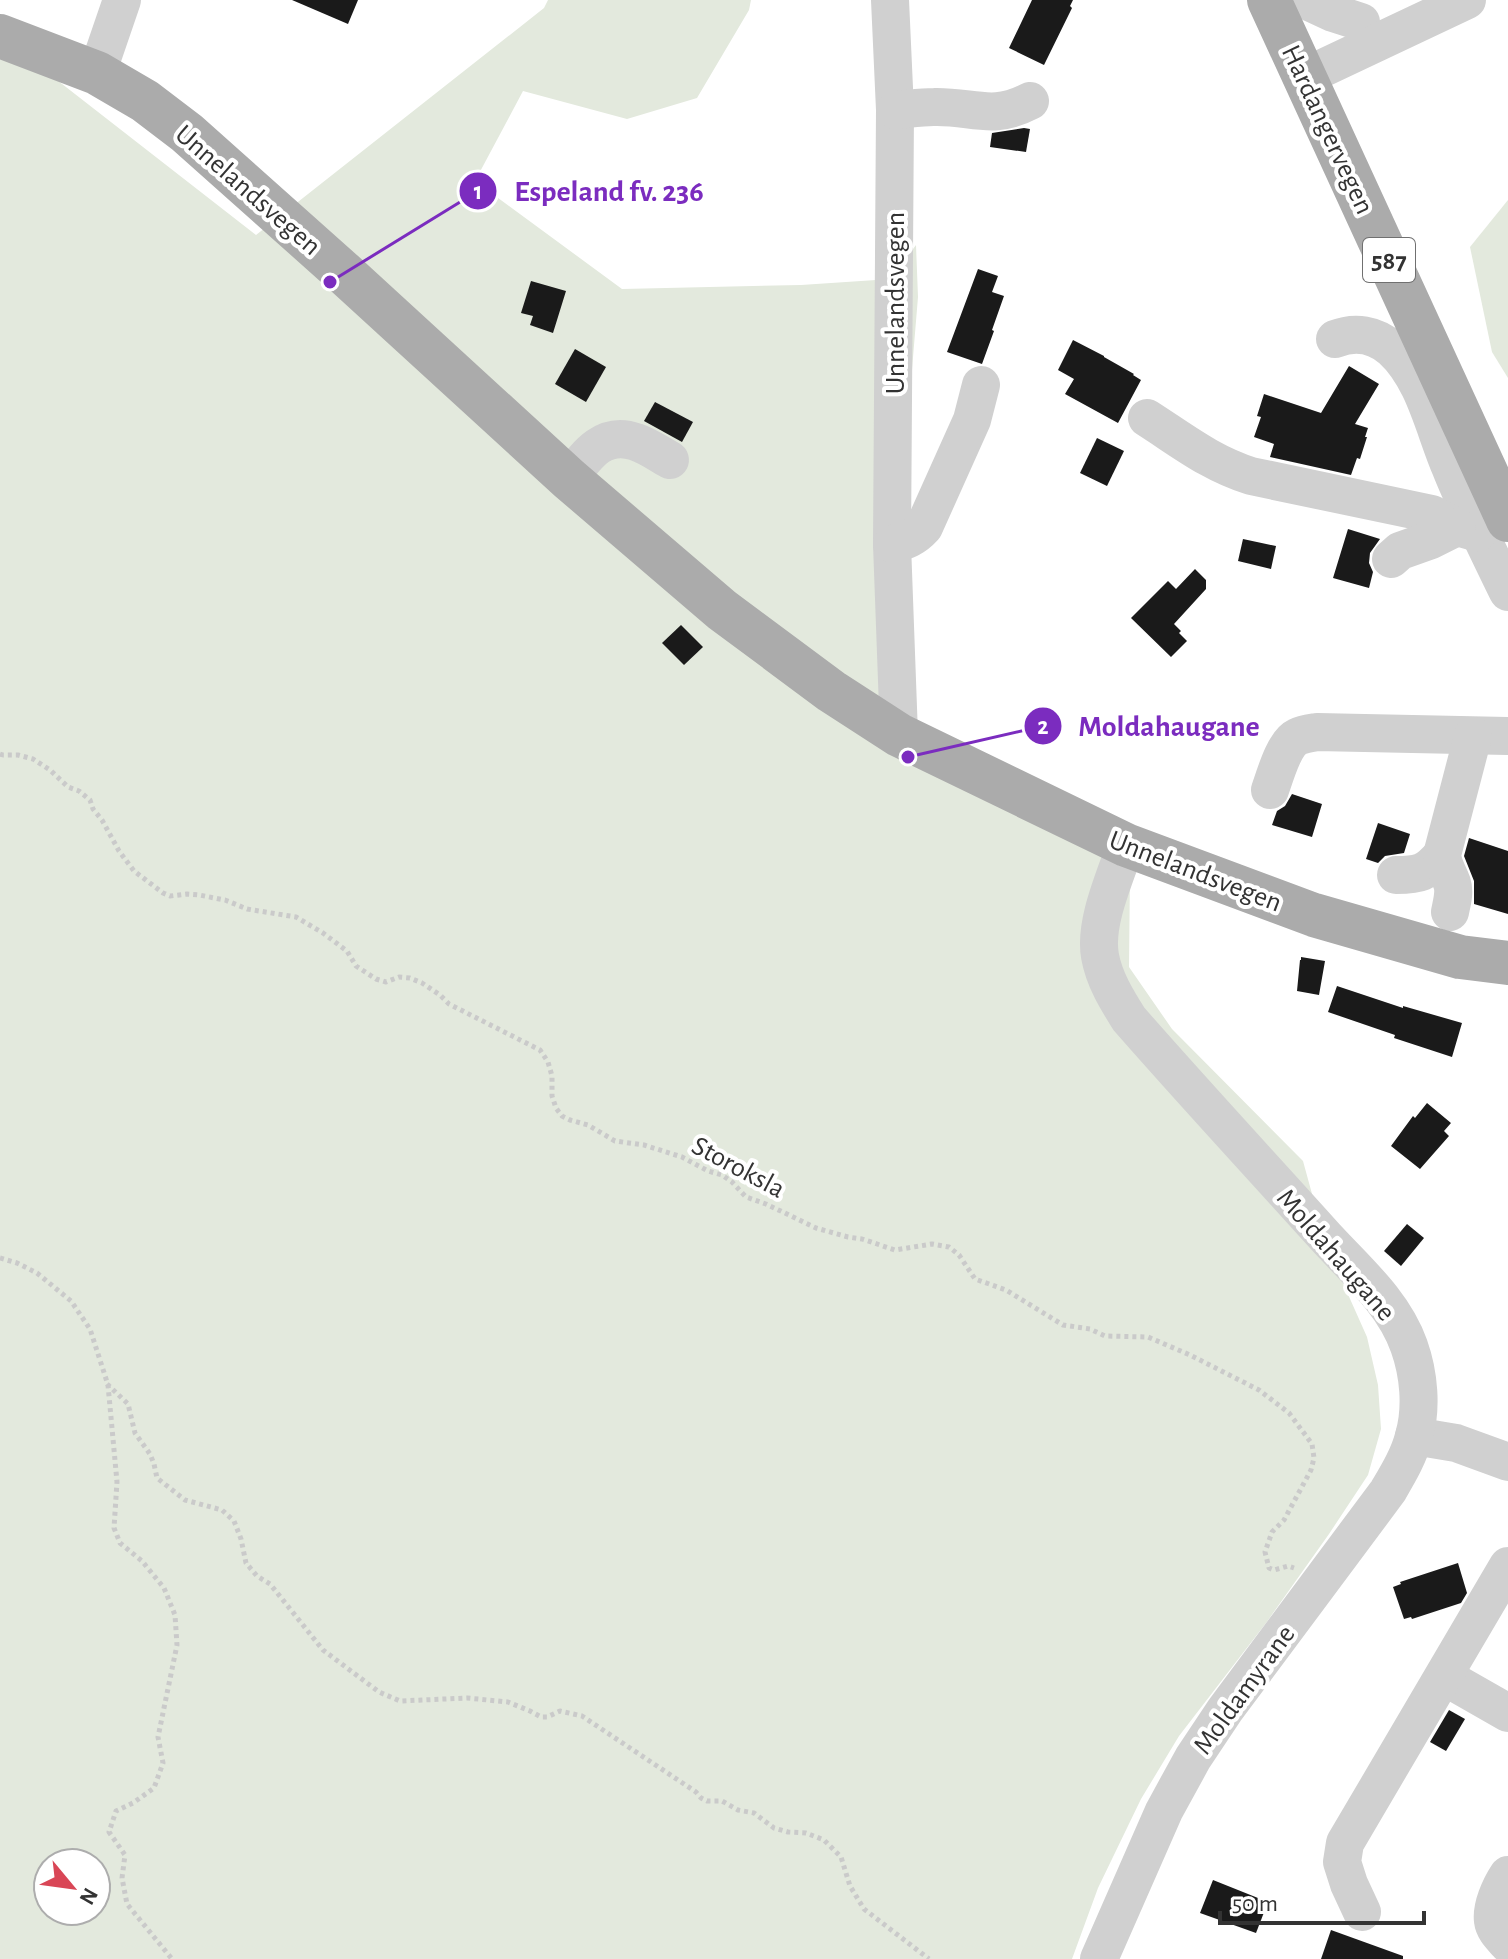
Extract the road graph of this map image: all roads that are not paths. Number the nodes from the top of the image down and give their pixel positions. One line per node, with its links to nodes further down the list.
1 (122, 0): 8 (street)
2 (890, 0): 11 (street, Unnelandsvegen)
3 (1269, 0): 9 (main road, Hardangervegen / 587)
4 (1305, 0): 6 (street)
5 (1467, 0): 6 (street)
6 (1367, 23): 9 (street)
7 (0, 36): 8 (main road, Unnelandsvegen)
8 (97, 73): 16 (main road, Unnelandsvegen)
9 (1304, 77): 17 (main road, Hardangervegen / 587)
10 (1030, 101): 11 (street)
11 (895, 110): 18 (street, Unnelandsvegen)
12 (1335, 339): 17 (street)
13 (981, 385): 18 (street)
14 (1147, 418): 17 (street)
15 (670, 460): 16 (street)
16 (569, 479): 21 (main road, Unnelandsvegen)
17 (1481, 527): 19 (street); 20 (street)
18 (892, 544): 21 (street, Unnelandsvegen)
19 (1391, 559)
20 (1508, 592)
21 (899, 735): 24 (main road, Unnelandsvegen)
22 (1491, 736): 23 (street); 25 (street)
23 (1270, 790)
24 (1126, 845): 28 (main road, Unnelandsvegen); 29 (street, Moldahaugane)
25 (1442, 855): 26 (street); 27 (street)
26 (1396, 875)
27 (1450, 912)
28 (1508, 963)
29 (1414, 1436): 30 (street); 37 (street, Moldamyrane)
30 (1508, 1462)
31 (1508, 1566): 32 (street)
32 (1445, 1677): 33 (street); 35 (street)
33 (1508, 1713)
34 (1508, 1875): 36 (street)
35 (1362, 1912)
36 (1508, 1944)
37 (1099, 1959)

